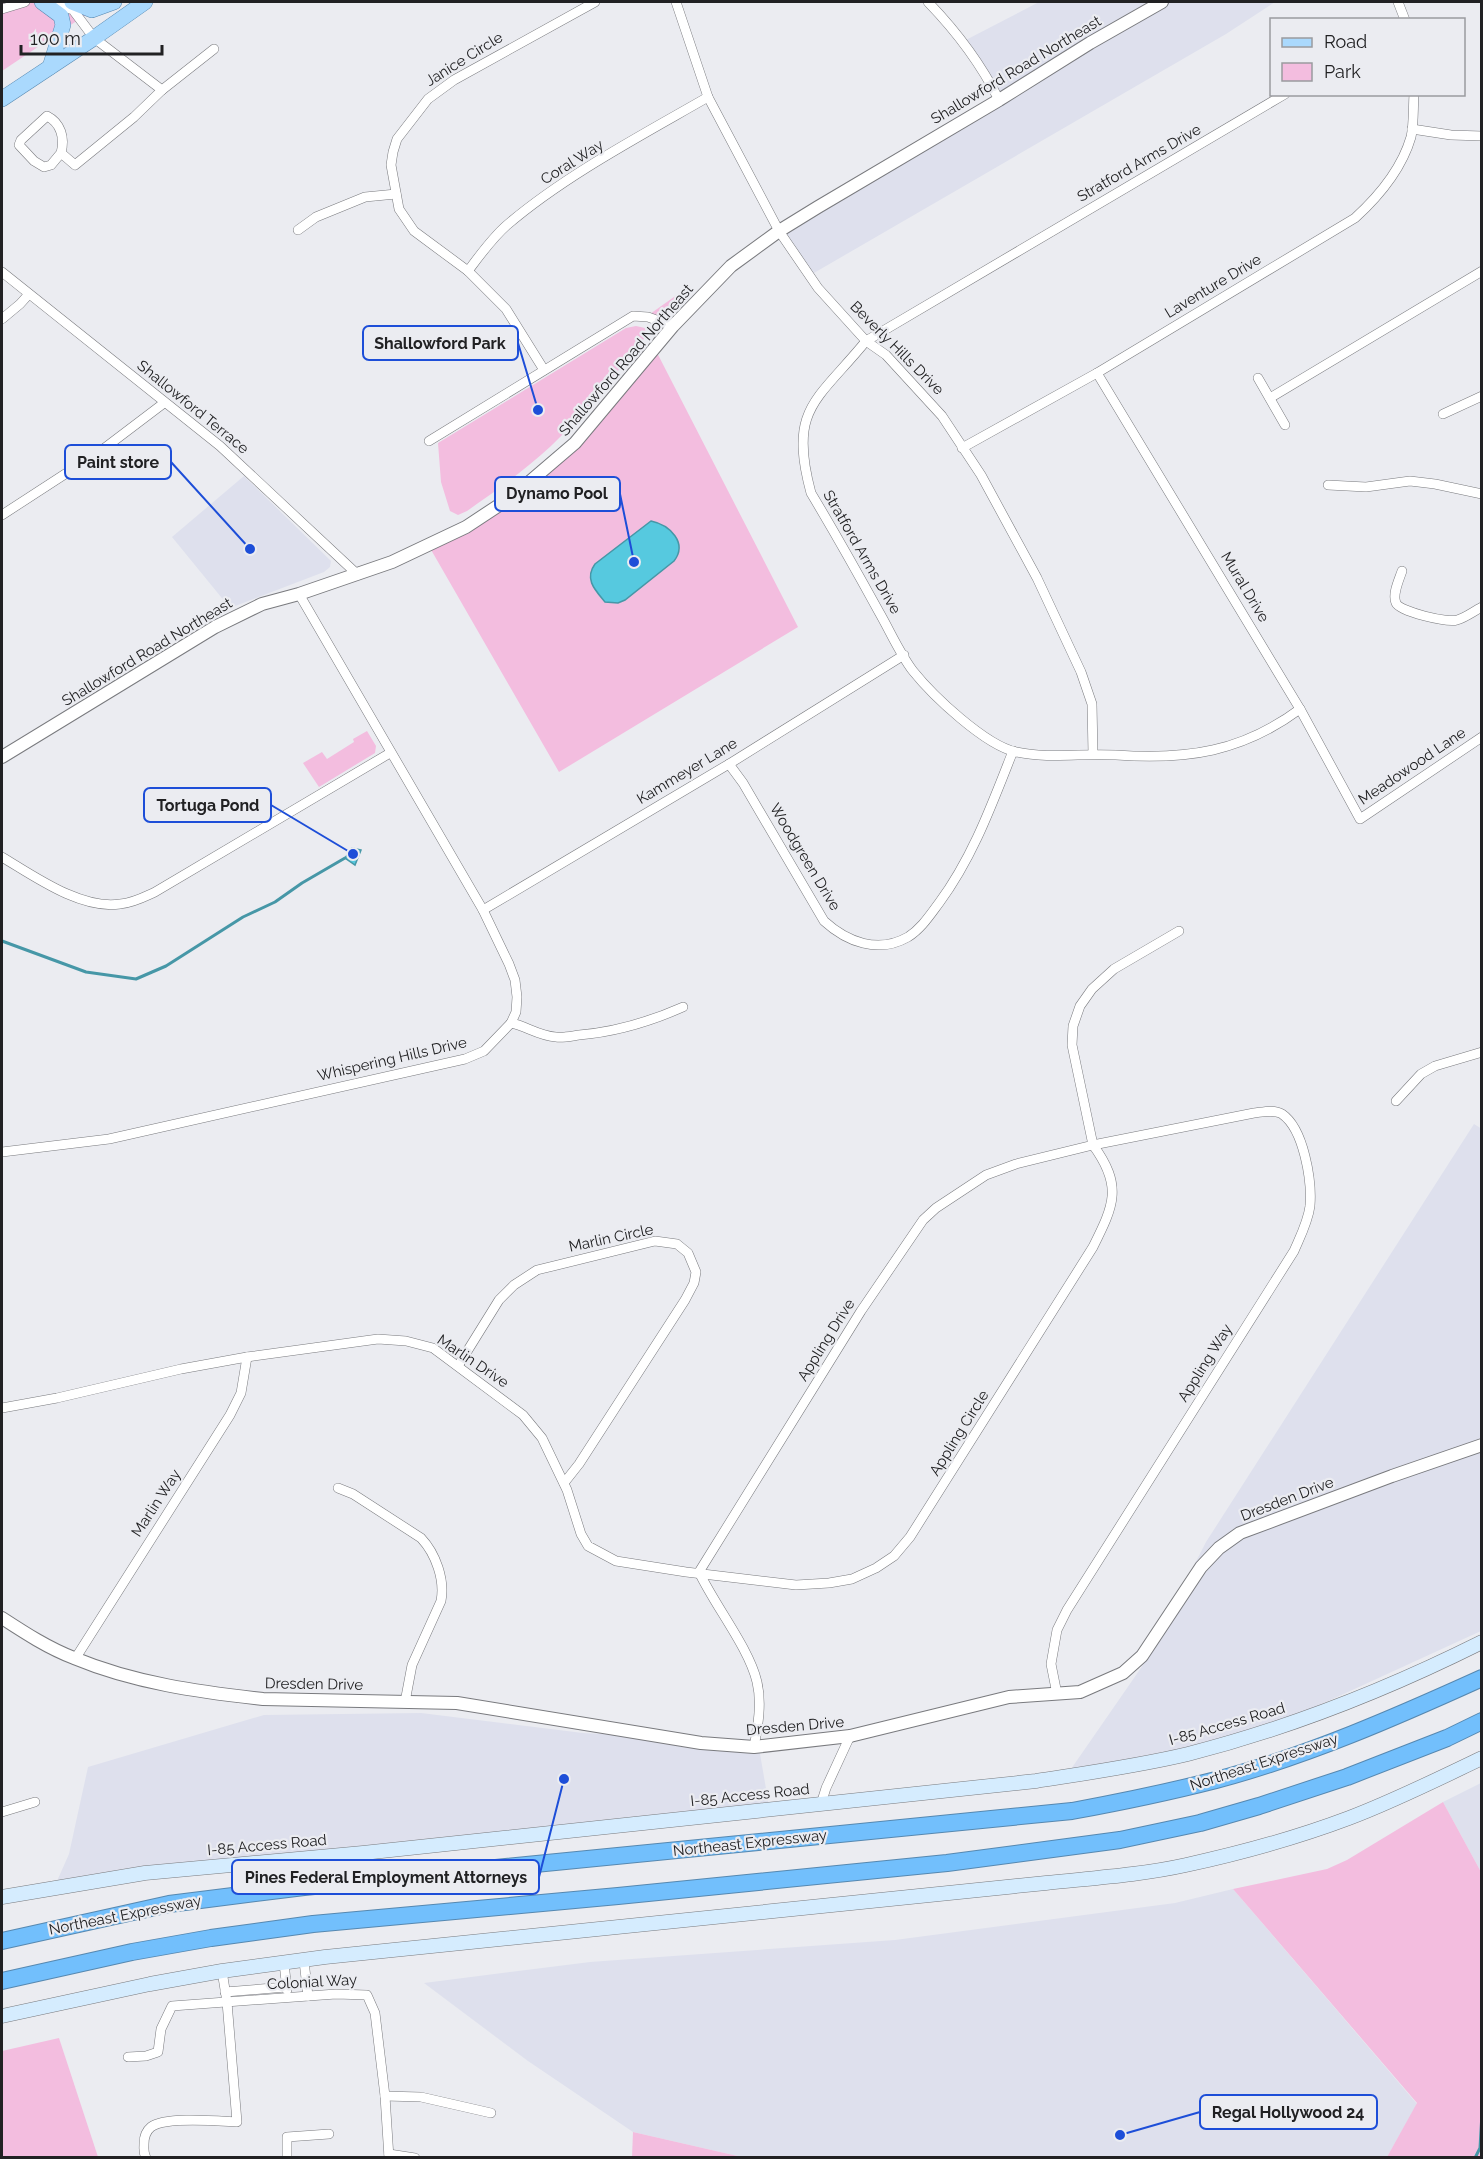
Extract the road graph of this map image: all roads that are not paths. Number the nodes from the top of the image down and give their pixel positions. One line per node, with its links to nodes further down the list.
1 (25, 2): 12 (street)
2 (42, 2): 16 (main road)
3 (48, 2): 14 (street)
4 (72, 2): 5 (main road)
5 (114, 2)
6 (145, 2): 14 (main road)
7 (595, 2): 26 (street, Janice Circle)
8 (676, 2): 20 (street, Beverly Hills Drive)
9 (928, 2): 22 (street)
10 (1162, 2): 22 (street, Shallowford Road Northeast)
11 (1398, 2): 13 (street)
12 (2, 9)
13 (1404, 18)
14 (94, 38): 16 (main road); 17 (street)
15 (214, 49): 17 (street)
16 (50, 67): 21 (main road)
17 (162, 90): 25 (street)
18 (1282, 96): 35 (street, Stratford Arms Drive)
19 (1414, 96): 23 (street, Laventure Drive)
20 (708, 97): 28 (street, Beverly Hills Drive); 29 (street, Coral Way)
21 (2, 99)
22 (999, 100): 28 (street, Shallowford Road Northeast)
23 (1412, 129): 24 (street); 37 (street, Laventure Drive)
24 (1482, 136)
25 (61, 153): 25 (street)
26 (396, 194): 27 (street); 29 (street, Janice Circle)
27 (298, 230)
28 (779, 231): 34 (street, Shallowford Road Northeast); 35 (street, Beverly Hills Drive)
29 (468, 271): 36 (street, Janice Circle)
30 (1482, 271): 40 (street)
31 (2, 272): 32 (street, Shallowford Terrace)
32 (29, 294): 33 (street); 41 (street, Shallowford Terrace)
33 (2, 319)
34 (673, 326): 36 (street); 50 (street, Shallowford Road Northeast)
35 (866, 341): 45 (street, Beverly Hills Drive); 53 (street, Stratford Arms Drive)
36 (544, 370): 44 (street)
37 (1097, 374): 45 (street, Laventure Drive); 54 (street, Mural Drive)
38 (1258, 378): 40 (street)
39 (1482, 396): 42 (street)
40 (1270, 398): 43 (street)
41 (164, 403): 48 (street); 50 (street, Shallowford Terrace)
42 (1443, 414)
43 (1285, 425)
44 (429, 441)
45 (962, 448): 58 (street, Beverly Hills Drive)
46 (1328, 484): 47 (street)
47 (1482, 494)
48 (2, 515)
49 (1402, 572): 52 (street)
50 (358, 574): 51 (street, Shallowford Road Northeast)
51 (299, 594): 57 (street); 59 (street, Shallowford Road Northeast)
52 (1482, 607)
53 (904, 655): 56 (street, Stratford Arms Drive); 60 (street, Kammeyer Lane)
54 (1300, 709): 58 (street, Stratford Arms Drive); 61 (street, Mural Drive)
55 (1482, 737): 61 (street, Meadowood Lane)
56 (1013, 751): 58 (street, Stratford Arms Drive); 60 (street, Woodgreen Drive)
57 (390, 753): 62 (street); 63 (street)
58 (1093, 754)
59 (2, 757)
60 (729, 764): 63 (street, Kammeyer Lane)
61 (1360, 819)
62 (2, 857)
63 (483, 910): 66 (street)
64 (1179, 932): 70 (street)
65 (683, 1007): 66 (street)
66 (511, 1023): 71 (street, Whispering Hills Drive)
67 (1482, 1052): 68 (street)
68 (1396, 1101)
69 (1202, 1123): 70 (street, Appling Drive); 83 (street, Appling Way)
70 (1093, 1145): 78 (street, Appling Drive); 78 (street, Appling Circle)
71 (2, 1152)
72 (247, 1358): 73 (street, Marlin Drive); 74 (street, Marlin Drive); 81 (street, Marlin Way)
73 (458, 1366): 76 (street, Marlin Drive); 76 (street, Marlin Circle)
74 (2, 1408)
75 (1482, 1445): 83 (street, Dresden Drive)
76 (564, 1484): 78 (street, Marlin Drive)
77 (338, 1488): 84 (street)
78 (699, 1572): 87 (street)
79 (2, 1618): 81 (street, Dresden Drive)
80 (1482, 1642): 90 (main road, I-85 Access Road)
81 (75, 1659): 84 (street, Dresden Drive)
82 (1482, 1678): 93 (highway, Northeast Expressway)
83 (1057, 1694): 86 (street, Dresden Drive)
84 (405, 1702): 87 (street, Dresden Drive)
85 (1482, 1721): 97 (highway)
86 (850, 1736): 87 (street, Dresden Drive); 90 (street)
87 (754, 1747)
88 (1482, 1758): 94 (main road)
89 (35, 1802): 91 (street)
90 (821, 1804): 92 (main road, I-85 Access Road)
91 (2, 1812)
92 (2, 1897)
93 (2, 1941)
94 (303, 1961): 95 (main road); 99 (street)
95 (284, 1963): 96 (main road); 98 (street)
96 (222, 1971): 100 (street); 102 (main road)
97 (2, 1981)
98 (286, 1987): 100 (street, Colonial Way); 101 (street)
99 (308, 1996): 101 (street, Colonial Way); 104 (street, Colonial Way)
100 (226, 1997): 101 (street, Colonial Way); 103 (street, Colonial Way); 108 (street)
101 (287, 1998)
102 (2, 2016)
103 (128, 2057)
104 (385, 2097): 105 (street); 107 (street, Colonial Way)
105 (491, 2113)
106 (328, 2134): 109 (street)
107 (389, 2156): 110 (street)
108 (146, 2157)
109 (287, 2157)
110 (415, 2157)

